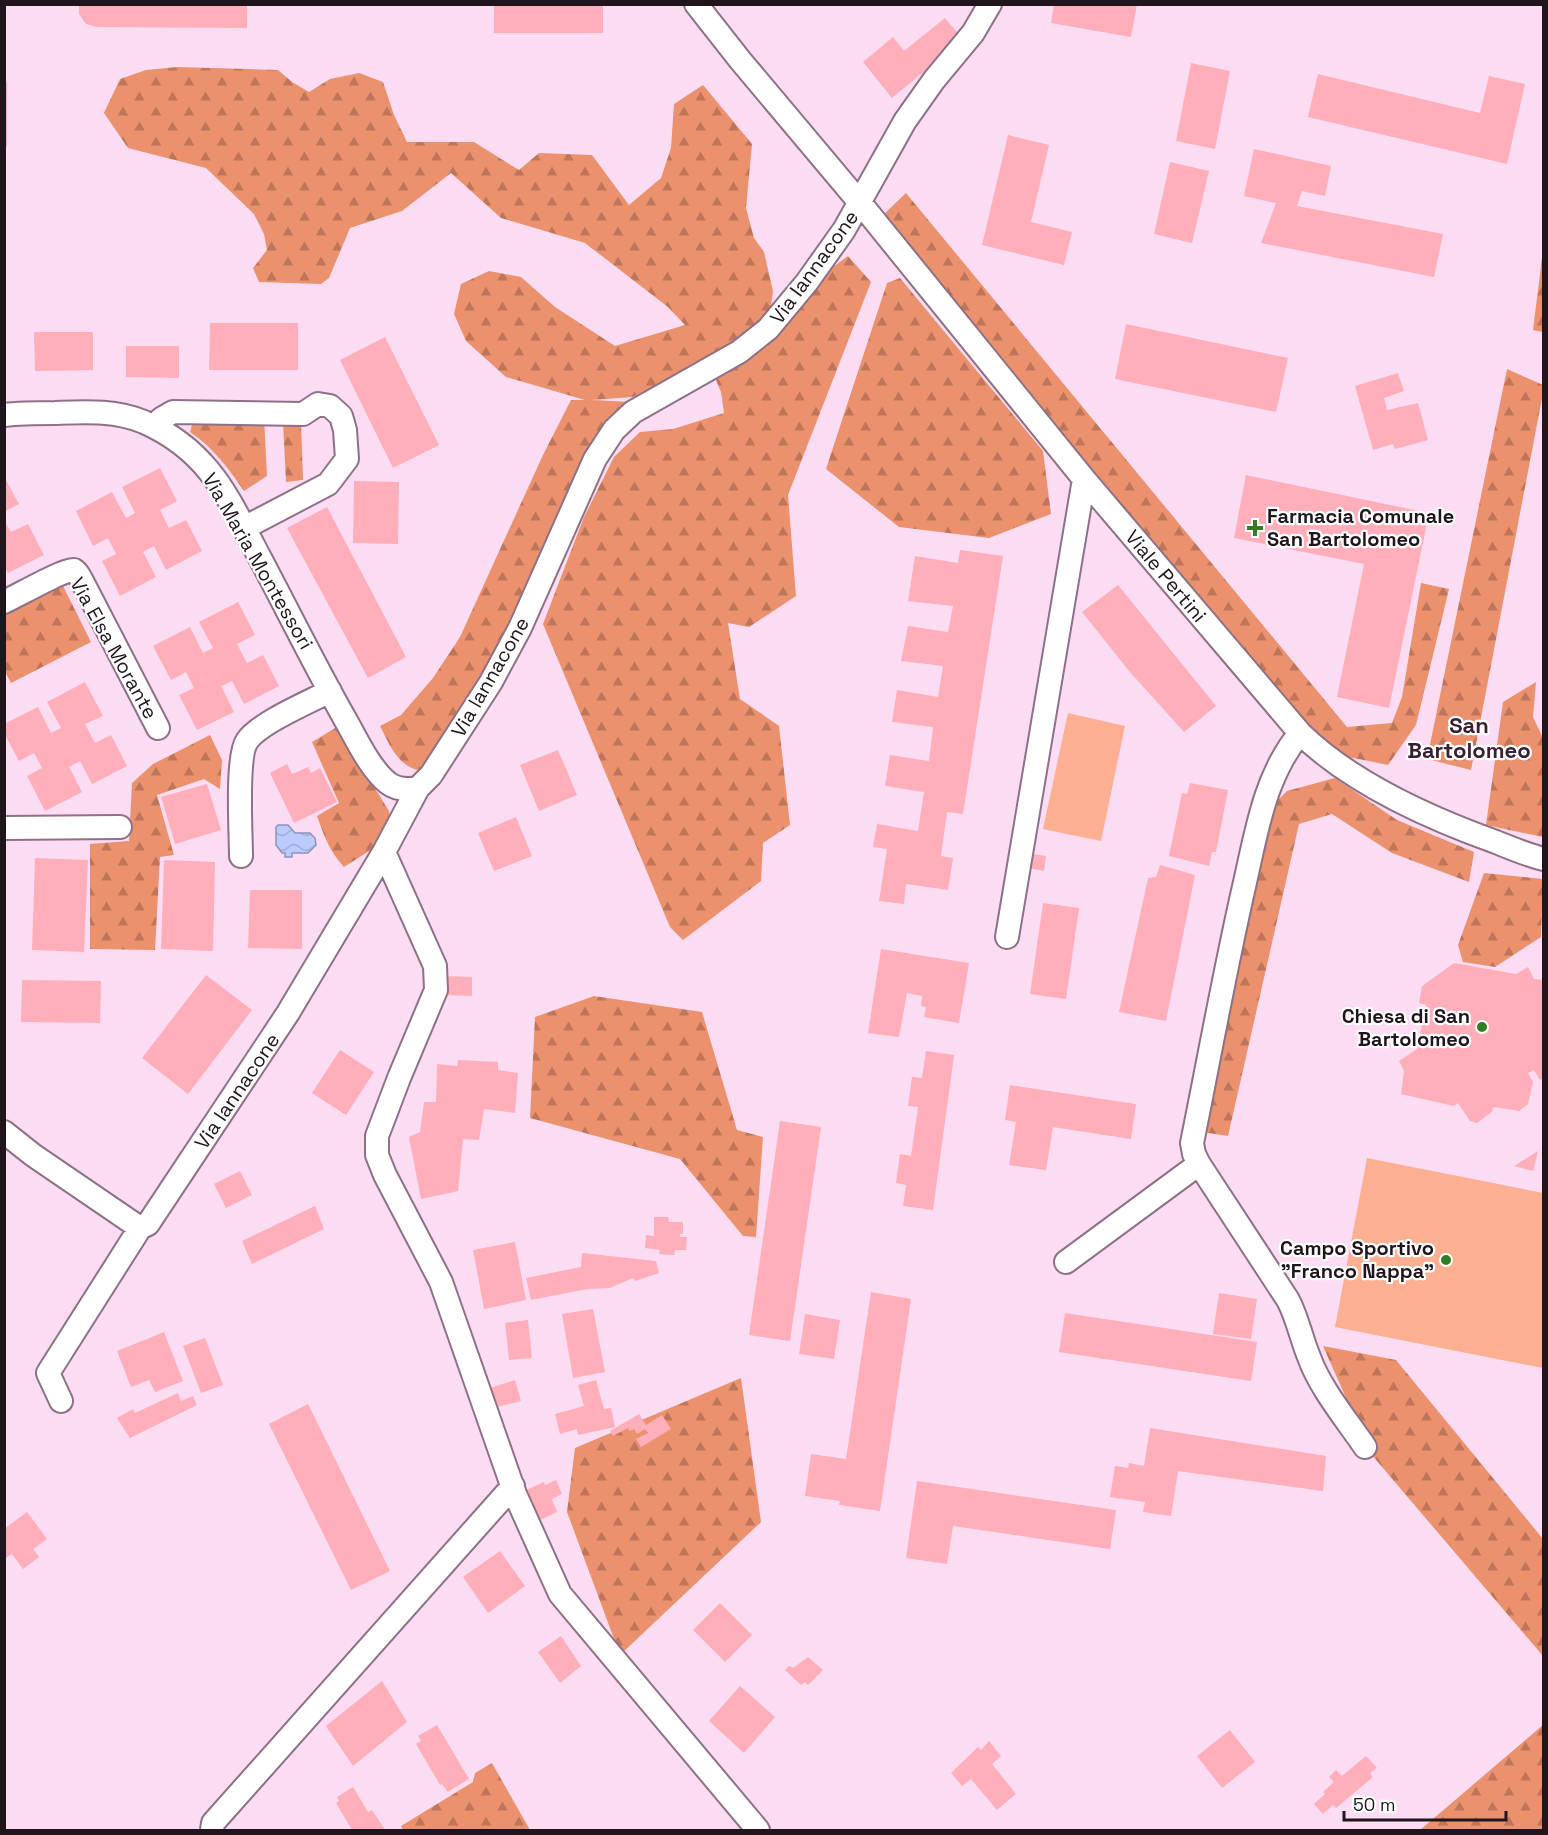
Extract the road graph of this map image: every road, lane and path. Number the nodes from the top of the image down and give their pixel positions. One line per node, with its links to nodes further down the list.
1 (696, 4): 3 (street, Viale Pertini)
2 (990, 4): 3 (street, Via Iannacone)
3 (860, 202): 6 (street, Viale Pertini); 12 (street, Via Iannacone)
4 (4, 415): 5 (street, Via Maria Montessori)
5 (157, 428): 7 (street, Via Maria Montessori); 7 (street)
6 (1084, 479): 11 (street, Viale Pertini); 18 (street)
7 (244, 528): 9 (street, Via Maria Montessori)
8 (4, 602): 10 (street, Via Elsa Morante)
9 (330, 691): 12 (street, Via Maria Montessori); 16 (street)
10 (159, 728)
11 (1300, 733): 17 (street, Viale Pertini); 20 (street)
12 (418, 788): 15 (street, Via Iannacone)
13 (120, 827): 14 (street)
14 (4, 828)
15 (384, 852): 21 (street, Via Iannacone); 25 (street)
16 (241, 856)
17 (1544, 859)
18 (1007, 937)
19 (4, 1132): 21 (street)
20 (1199, 1164): 22 (street); 24 (street)
21 (140, 1228): 23 (street, Via Iannacone)
22 (1066, 1262)
23 (62, 1401)
24 (1365, 1447)
25 (513, 1486): 26 (street); 27 (street)
26 (212, 1830)
27 (758, 1830)

